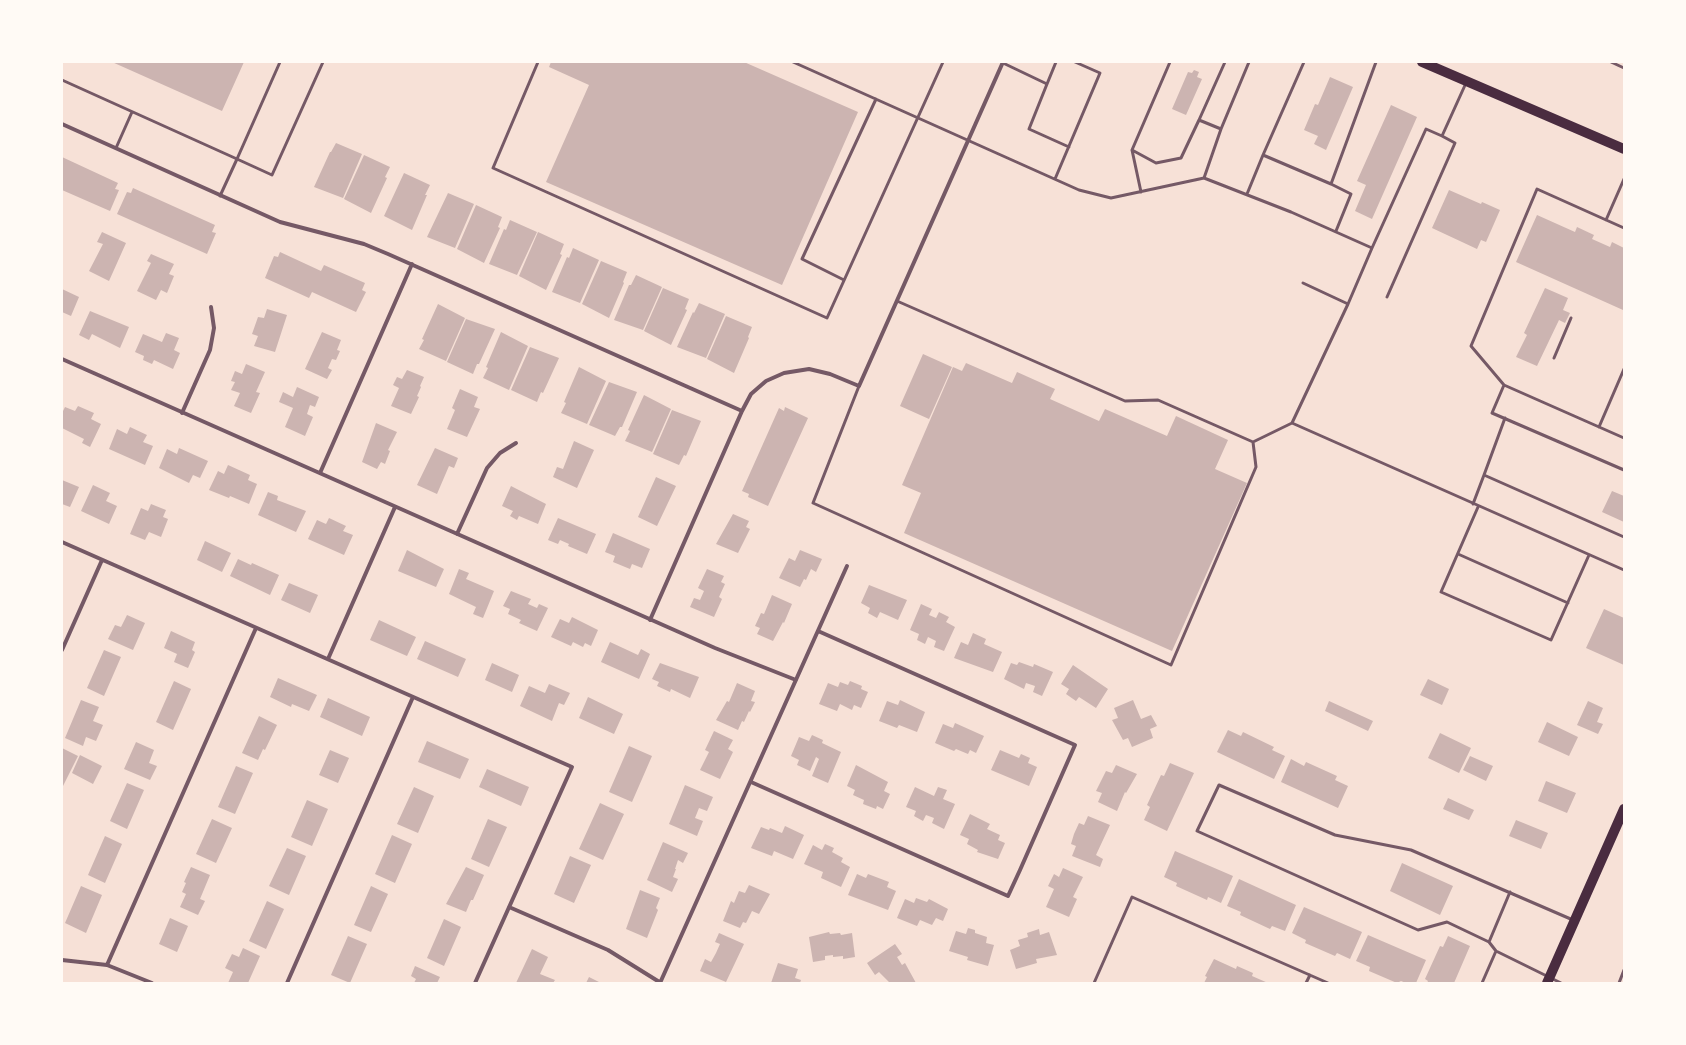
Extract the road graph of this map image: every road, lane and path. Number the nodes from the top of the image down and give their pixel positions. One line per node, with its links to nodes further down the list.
1 (280, 62): 33 (lane)
2 (323, 62): 33 (lane)
3 (538, 62): 46 (lane)
4 (793, 62): 20 (lane)
5 (942, 62): 22 (lane)
6 (1056, 62): 19 (lane)
7 (1075, 62): 28 (lane)
8 (1170, 62): 31 (lane)
9 (1225, 62): 23 (lane)
10 (1249, 62): 25 (lane)
11 (1304, 62): 32 (lane)
12 (1376, 62): 37 (lane)
13 (1422, 62): 18 (main road)
14 (1611, 62): 16 (lane)
15 (1003, 63): 19 (lane); 27 (street)
16 (1624, 68)
17 (62, 80): 21 (lane)
18 (1467, 81): 26 (lane); 30 (main road)
19 (1047, 84): 28 (lane)
20 (876, 98): 22 (lane); 46 (lane)
21 (132, 112): 29 (lane); 33 (lane)
22 (919, 118): 27 (lane); 46 (lane)
23 (1200, 120): 25 (lane); 31 (lane)
24 (62, 124): 29 (street)
25 (1221, 129): 34 (lane)
26 (1442, 136): 44 (lane); 48 (lane)
27 (969, 140): 36 (lane); 49 (street)
28 (1069, 147): 36 (lane)
29 (116, 148): 40 (street)
30 (1624, 149)
31 (1132, 150): 38 (lane)
32 (1263, 155): 37 (lane); 39 (lane)
33 (237, 159): 40 (lane)
34 (1204, 178): 38 (lane); 39 (lane)
35 (1624, 178): 41 (lane)
36 (1055, 179): 38 (lane)
37 (1331, 184): 43 (lane)
38 (1141, 192)
39 (1247, 194): 43 (lane)
40 (220, 196): 45 (street)
41 (1606, 220): 42 (lane); 56 (lane)
42 (1624, 228)
43 (1336, 231): 44 (lane)
44 (1372, 248): 50 (lane)
45 (412, 264): 58 (street); 67 (street)
46 (844, 280)
47 (1303, 283): 50 (lane)
48 (1387, 297)
49 (897, 301): 57 (street); 64 (lane)
50 (1348, 304): 61 (lane)
51 (211, 307): 59 (street)
52 (1571, 318): 53 (lane)
53 (1554, 358)
54 (62, 359): 59 (street)
55 (1624, 369): 62 (lane)
56 (1504, 385): 60 (lane); 62 (lane)
57 (859, 386): 58 (street); 64 (lane)
58 (742, 411): 81 (street)
59 (182, 413): 67 (street)
60 (1505, 418): 66 (lane); 68 (lane)
61 (1292, 422): 64 (lane); 69 (lane)
62 (1599, 427): 63 (lane)
63 (1624, 438)
64 (1253, 442)
65 (516, 444): 72 (street)
66 (1624, 470)
67 (320, 473): 70 (street)
68 (1484, 475): 69 (lane); 73 (lane)
69 (1473, 504): 71 (lane)
70 (395, 507): 72 (street); 85 (street)
71 (1478, 507): 75 (lane); 76 (lane)
72 (457, 534): 81 (street)
73 (1624, 537)
74 (62, 542): 77 (street)
75 (1458, 554): 80 (lane); 80 (lane)
76 (1589, 555): 79 (lane); 80 (lane)
77 (102, 560): 82 (street); 84 (street)
78 (847, 566): 83 (street)
79 (1624, 570)
80 (1568, 603)
81 (650, 620): 86 (street)
82 (256, 628): 85 (street); 96 (street)
83 (818, 631): 86 (street); 88 (street)
84 (62, 650)
85 (328, 660): 87 (street)
86 (796, 680): 88 (street)
87 (413, 697): 91 (street); 101 (street)
88 (752, 782): 103 (street)
89 (1624, 809): 92 (main road)
90 (1510, 892): 92 (lane); 93 (lane); 93 (lane)
91 (509, 907): 102 (street); 103 (street)
92 (1575, 920): 99 (main road)
93 (1489, 942): 94 (lane)
94 (1496, 951): 99 (lane); 107 (lane)
95 (62, 960): 96 (street)
96 (107, 965): 100 (street)
97 (1624, 970): 109 (lane)
98 (1310, 975): 104 (lane); 105 (lane); 106 (lane)
99 (1548, 980): 108 (lane)
100 (152, 983)
101 (287, 983)
102 (475, 983)
103 (661, 983)
104 (1094, 983)
105 (1306, 983)
106 (1328, 983)
107 (1482, 983)
108 (1561, 983)
109 (1619, 983)

